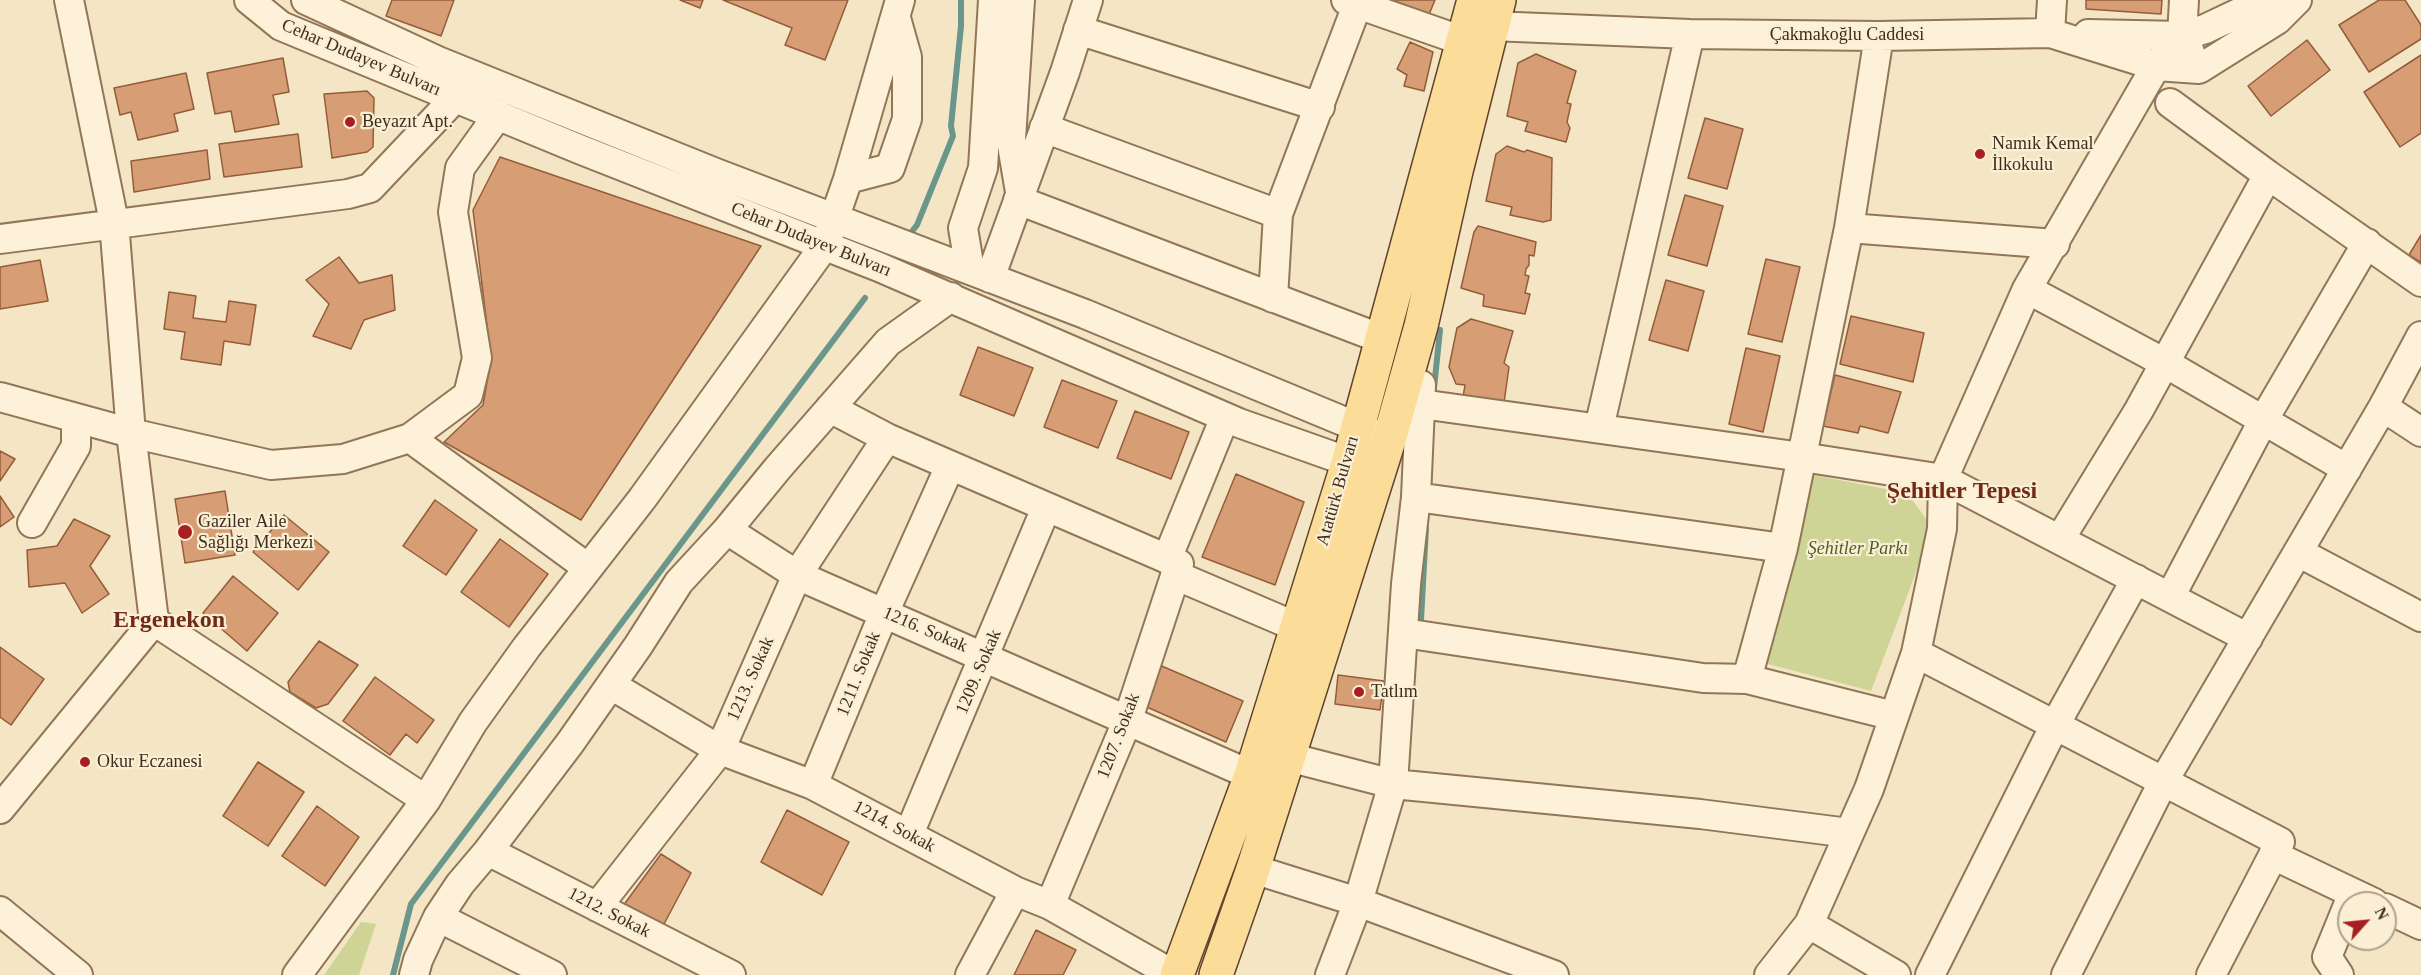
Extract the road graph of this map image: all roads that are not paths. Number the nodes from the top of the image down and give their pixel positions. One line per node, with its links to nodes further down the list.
1 (69, 0): 32 (street)
2 (249, 0): 21 (street, Cehar Dudayev Bulvarı)
3 (306, 0): 31 (street, Cehar Dudayev Bulvarı)
4 (993, 0): 38 (street)
5 (1020, 0): 29 (street)
6 (1088, 0): 14 (street)
7 (2052, 0): 15 (street)
8 (2184, 0): 18 (street)
9 (2266, 0): 18 (street)
10 (2297, 0): 20 (street)
11 (1354, 2): 13 (street, Çakmakoğlu Caddesi); 23 (street)
12 (898, 9): 28 (street); 28 (street)
13 (1482, 17): 16 (street, Çakmakoğlu Caddesi); 43 (main road, Atatürk Bulvarı); 45 (main road, Atatürk Bulvarı)
14 (1078, 30): 23 (street); 25 (street)
15 (2050, 33): 17 (street, Çakmakoğlu Caddesi); 18 (street); 19 (street, Çakmakoğlu Caddesi)
16 (1690, 34): 17 (street, Çakmakoğlu Caddesi); 55 (street)
17 (1879, 36): 33 (street)
18 (2182, 36): 19 (street); 20 (street)
19 (2156, 66): 20 (street, Çakmakoğlu Caddesi); 26 (street)
20 (2199, 69): 22 (street)
21 (455, 98): 24 (street, Cehar Dudayev Bulvarı); 32 (street)
22 (2170, 103): 26 (street); 27 (street)
23 (1320, 107): 30 (street)
24 (498, 115): 37 (street, Cehar Dudayev Bulvarı); 58 (street)
25 (1044, 128): 29 (street); 30 (street)
26 (2116, 133): 36 (street)
27 (2268, 175): 35 (street); 46 (street)
28 (848, 179): 31 (street)
29 (1019, 197): 38 (street); 42 (street)
30 (1278, 214): 42 (street)
31 (835, 219): 37 (street); 38 (street, Cehar Dudayev Bulvarı)
32 (114, 222): 34 (street); 57 (street)
33 (1850, 228): 36 (street); 61 (street)
34 (0, 239)
35 (2367, 243): 39 (street); 53 (street)
36 (2055, 244): 40 (street)
37 (825, 245): 41 (street, Cehar Dudayev Bulvarı); 74 (street)
38 (980, 274): 54 (street, Cehar Dudayev Bulvarı)
39 (2421, 282)
40 (2027, 290): 46 (street); 65 (street)
41 (951, 297): 50 (street); 51 (street, Cehar Dudayev Bulvarı)
42 (1273, 298): 45 (street)
43 (1421, 326): 48 (street); 60 (main road, Atatürk Bulvarı)
44 (2421, 336): 49 (street)
45 (1382, 339): 54 (main road, Atatürk Bulvarı)
46 (2165, 363): 53 (street); 70 (street)
47 (0, 397): 52 (street)
48 (1421, 404): 55 (street); 66 (street)
49 (2383, 407): 56 (street); 64 (street)
50 (830, 408): 59 (street); 69 (street)
51 (1226, 417): 63 (street, Cehar Dudayev Bulvarı); 73 (street, 1207. Sokak)
52 (76, 418): 57 (street); 68 (street)
53 (2264, 419): 64 (street); 77 (street)
54 (1357, 425): 60 (street, Cehar Dudayev Bulvarı); 63 (main road, Atatürk Bulvarı)
55 (1599, 428): 61 (street)
56 (2421, 432)
57 (131, 433): 58 (street); 80 (street)
58 (410, 438): 74 (street)
59 (887, 438): 62 (street); 75 (street, 1213. Sokak)
60 (1389, 440): 63 (main road, Atatürk Bulvarı)
61 (1802, 457): 65 (street); 71 (street)
62 (950, 466): 67 (street); 78 (street, 1211. Sokak)
63 (1363, 467): 81 (main road, Atatürk Bulvarı); 92 (main road, Atatürk Bulvarı)
64 (2347, 469): 72 (street)
65 (1943, 479): 70 (street); 84 (street)
66 (1416, 496): 71 (street); 82 (street)
67 (1046, 508): 73 (street); 85 (street, 1209. Sokak)
68 (32, 522)
69 (727, 530): 75 (street, 1216. Sokak); 87 (street)
70 (2060, 539): 76 (street)
71 (1783, 548): 86 (street)
72 (2298, 552): 79 (street); 83 (street)
73 (1173, 566): 81 (street); 89 (street, 1207. Sokak)
74 (588, 568): 97 (street)
75 (797, 575): 78 (street, 1216. Sokak); 91 (street, 1213. Sokak)
76 (2136, 579): 77 (street); 90 (street)
77 (2170, 597): 83 (street)
78 (884, 613): 85 (street, 1216. Sokak); 96 (street, 1211. Sokak)
79 (2421, 617)
80 (154, 621): 97 (street); 98 (street)
81 (1297, 627): 93 (main road, Atatürk Bulvarı)
82 (1404, 633): 86 (street); 95 (street)
83 (2248, 638): 94 (street)
84 (1916, 653): 88 (street); 90 (street)
85 (986, 657): 89 (street, 1216. Sokak); 100 (street, 1209. Sokak)
86 (1747, 679): 88 (street)
87 (611, 685): 91 (street, 1214. Sokak); 101 (street)
88 (1894, 716): 99 (street)
89 (1128, 719): 93 (street, 1216. Sokak); 107 (street, 1207. Sokak)
90 (2055, 725): 94 (street); 128 (street)
91 (720, 750): 96 (street, 1214. Sokak); 108 (street, 1213. Sokak)
92 (1288, 757): 95 (street); 103 (main road, Atatürk Bulvarı)
93 (1251, 776): 122 (main road, Atatürk Bulvarı)
94 (2163, 782): 102 (street); 129 (street)
95 (1393, 784): 99 (street); 106 (street)
96 (813, 785): 100 (street, 1214. Sokak)
97 (426, 800): 117 (street)
98 (0, 809)
99 (1849, 833): 112 (street)
100 (909, 834): 104 (street, 1214. Sokak)
101 (488, 851): 108 (street, 1212. Sokak); 111 (street)
102 (2273, 855): 105 (street); 130 (street)
103 (1253, 869): 106 (street); 123 (main road, Atatürk Bulvarı)
104 (1015, 891): 107 (street, 1214. Sokak); 121 (street)
105 (2338, 891)
106 (1358, 902): 124 (street); 125 (street)
107 (1050, 905): 122 (street, 1214. Sokak)
108 (597, 907): 115 (street, 1212. Sokak)
109 (0, 911): 116 (street)
110 (2397, 914): 113 (street)
111 (438, 917): 118 (street); 119 (street)
112 (1809, 924): 126 (street); 127 (street)
113 (2421, 925)
114 (2337, 938): 131 (street)
115 (698, 968): 120 (street, 1212. Sokak)
116 (78, 975)
117 (297, 975)
118 (414, 975)
119 (552, 975)
120 (731, 975)
121 (970, 975)
122 (1175, 975)
123 (1216, 975)
124 (1330, 975)
125 (1554, 975)
126 (1769, 975)
127 (1896, 975)
128 (1930, 975)
129 (2066, 975)
130 (2211, 975)
131 (2338, 975)

